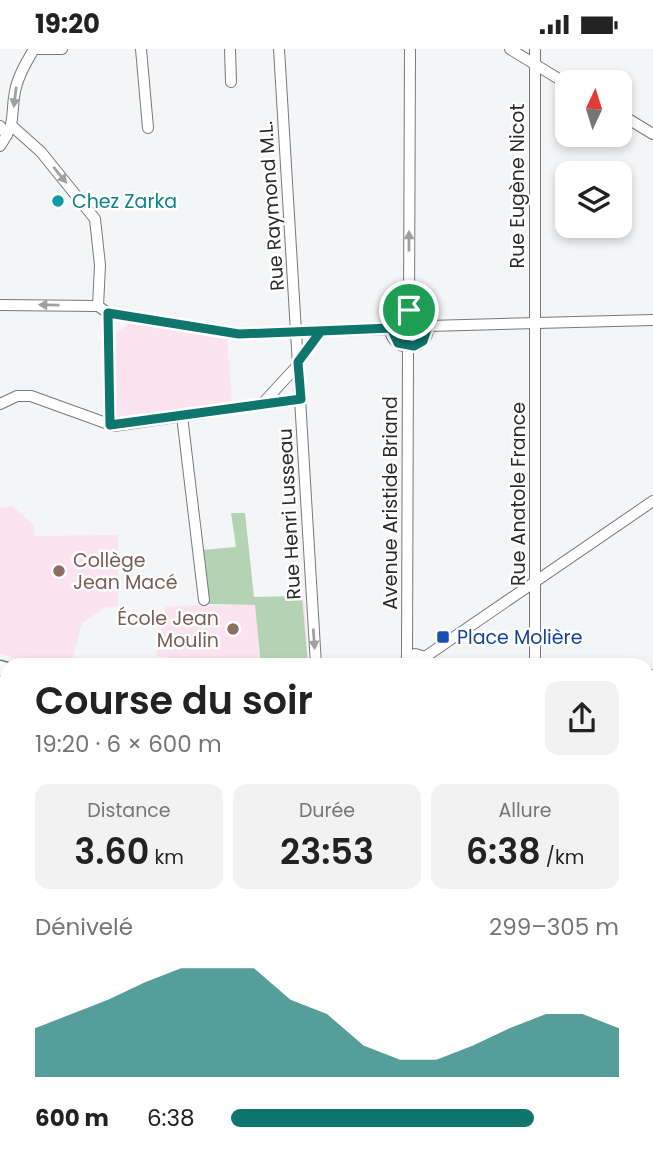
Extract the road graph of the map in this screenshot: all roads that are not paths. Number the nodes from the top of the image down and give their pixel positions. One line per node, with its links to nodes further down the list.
1 (36, 49): 2 (street); 14 (street, one-way to 14)
2 (62, 49)
3 (141, 49): 13 (street)
4 (230, 49): 11 (street)
5 (279, 49): 26 (street, Rue Raymond M.L.)
6 (410, 49): 19 (street, one-way to 6)
7 (510, 49): 9 (street)
8 (535, 49): 9 (street, Rue Eugène Nicot)
9 (534, 64): 10 (street); 22 (street, Rue Eugène Nicot)
10 (555, 77)
11 (231, 82)
12 (632, 121): 15 (street)
13 (148, 128)
14 (7, 129): 16 (street); 18 (street, one-way to 18)
15 (653, 134)
16 (0, 146)
17 (0, 305): 18 (street, one-way to 17)
18 (98, 306): 20 (street)
19 (409, 310): 23 (street); 24 (street)
20 (108, 313): 26 (street); 33 (street)
21 (653, 320): 22 (street)
22 (535, 324): 23 (street); 35 (street, Rue Anatole France)
23 (428, 326): 27 (street)
24 (391, 328): 25 (street); 27 (street)
25 (321, 331): 26 (street); 28 (street)
26 (296, 332): 28 (street, Rue Raymond M.L.)
27 (408, 347): 38 (street, Avenue Aristide Briand)
28 (298, 363): 29 (street, Rue Henri Lusseau); 30 (street)
29 (301, 399): 30 (street); 37 (street, Rue Henri Lusseau, one-way to 37)
30 (262, 403): 32 (street)
31 (0, 404): 33 (street)
32 (182, 416): 33 (street); 36 (street)
33 (110, 425)
34 (653, 501): 35 (street)
35 (536, 582): 39 (street); 40 (street, Rue Anatole France)
36 (204, 600)
37 (316, 658)
38 (405, 658)
39 (432, 658)
40 (535, 658)

